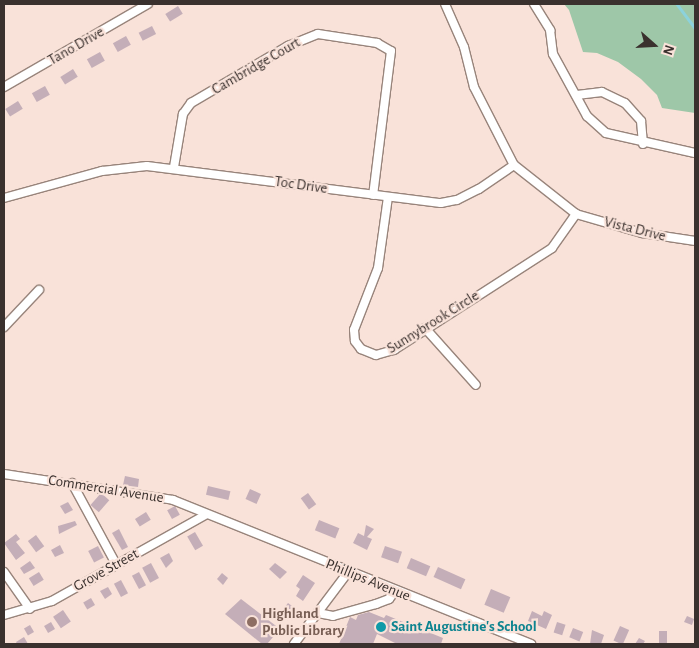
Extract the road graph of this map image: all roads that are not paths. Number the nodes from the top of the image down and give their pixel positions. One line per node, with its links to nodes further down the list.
1 (148, 4): 4 (street, Tano Drive)
2 (445, 4): 8 (street)
3 (534, 4): 5 (street)
4 (4, 87)
5 (577, 95): 6 (street); 6 (street)
6 (643, 144): 7 (street)
7 (695, 153)
8 (514, 165): 11 (street, Toc Drive); 13 (street)
9 (174, 167): 10 (street, Toc Drive); 10 (street, Cambridge Court); 12 (street, Toc Drive)
10 (373, 195): 11 (street, Toc Drive)
11 (388, 197): 17 (street, Sunnybrook Circle)
12 (4, 198)
13 (576, 214): 14 (street, Vista Drive); 17 (street, Sunnybrook Circle)
14 (695, 242)
15 (39, 290): 16 (street)
16 (4, 327)
17 (424, 328): 18 (street)
18 (476, 385)
19 (4, 474): 20 (street, Commercial Avenue)
20 (72, 483): 21 (street, Commercial Avenue); 22 (street)
21 (205, 515): 22 (street, Grove Street); 24 (street, Phillips Avenue)
22 (116, 564): 26 (street, Grove Street)
23 (4, 572): 26 (street)
24 (348, 572): 25 (street, Phillips Avenue); 27 (street)
25 (395, 591): 27 (street); 30 (street, Phillips Avenue)
26 (30, 609): 28 (street, Grove Street)
27 (318, 613): 29 (street)
28 (4, 615)
29 (294, 644)
30 (531, 644)

